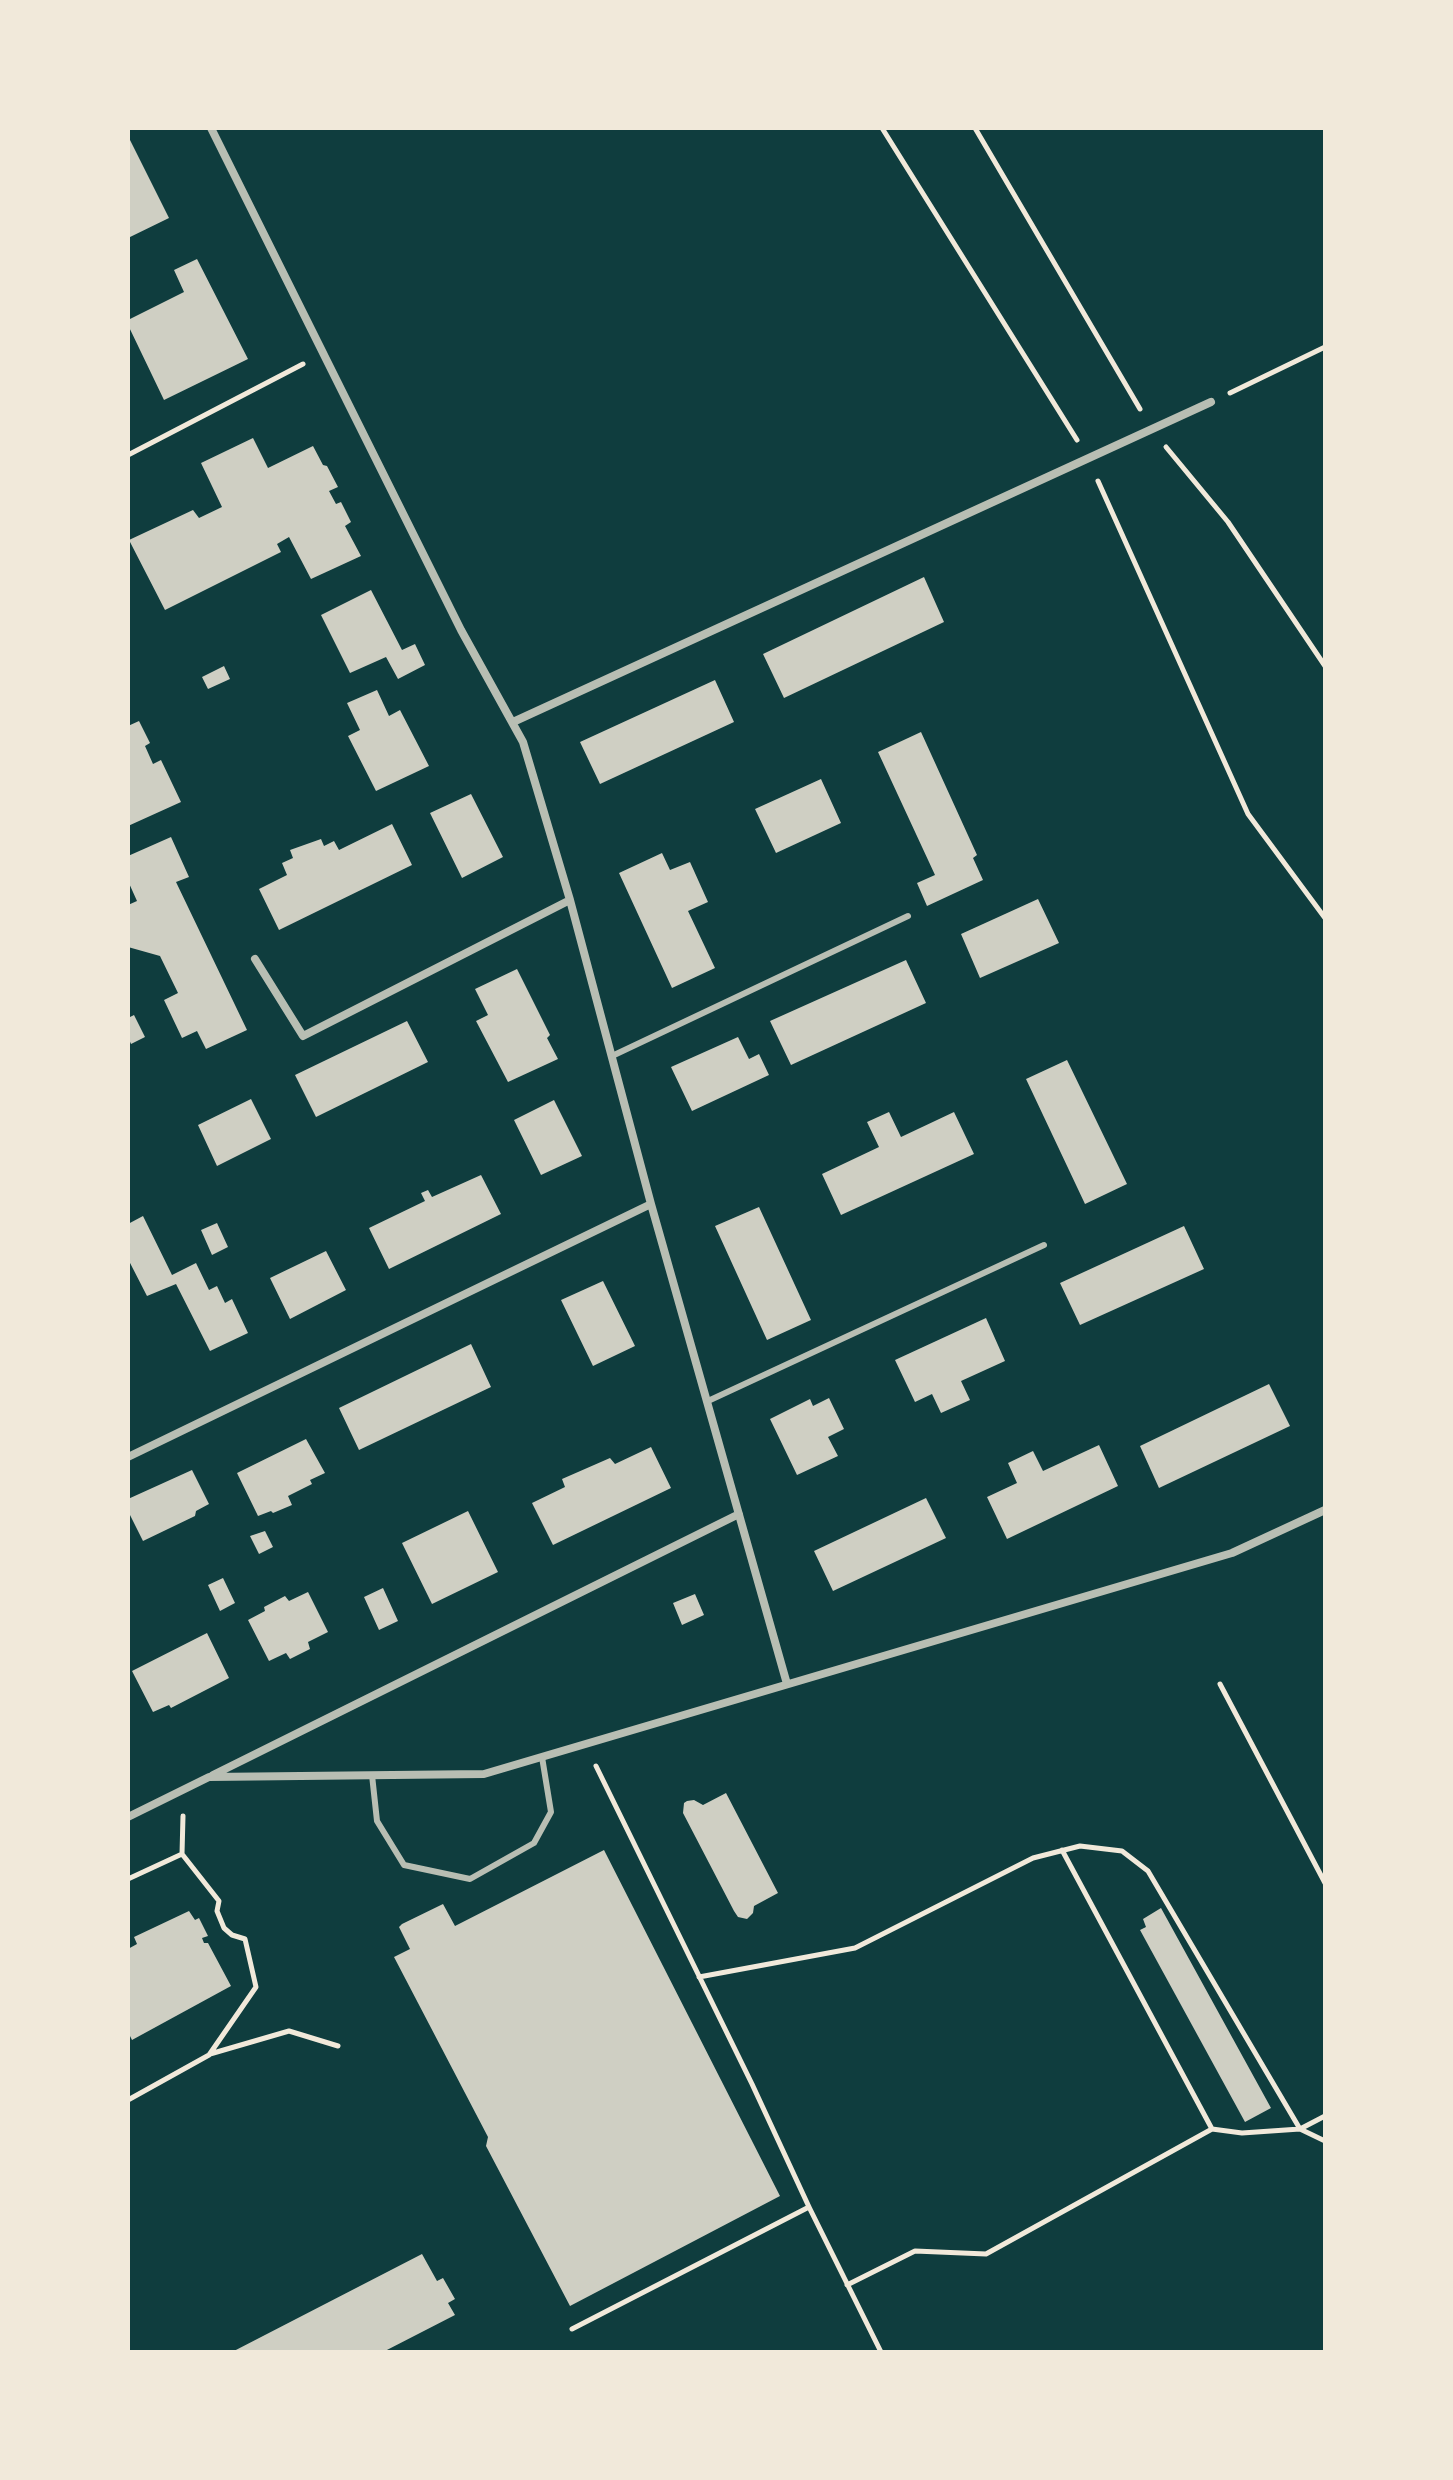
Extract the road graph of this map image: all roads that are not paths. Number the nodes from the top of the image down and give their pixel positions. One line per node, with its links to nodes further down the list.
1 (211, 128): 3 (street)
2 (1211, 402): 3 (street)
3 (513, 722): 4 (street)
4 (570, 900): 6 (street); 7 (street)
5 (908, 916): 7 (lane)
6 (255, 959)
7 (612, 1056): 8 (street)
8 (651, 1204): 10 (street); 11 (street)
9 (1044, 1245): 10 (lane)
10 (708, 1401): 13 (street)
11 (128, 1457)
12 (1325, 1510): 14 (street)
13 (739, 1514): 14 (street); 17 (street)
14 (787, 1684): 15 (street)
15 (542, 1757): 16 (street); 16 (lane)
16 (372, 1775): 17 (street)
17 (209, 1777): 18 (street)
18 (128, 1817)

